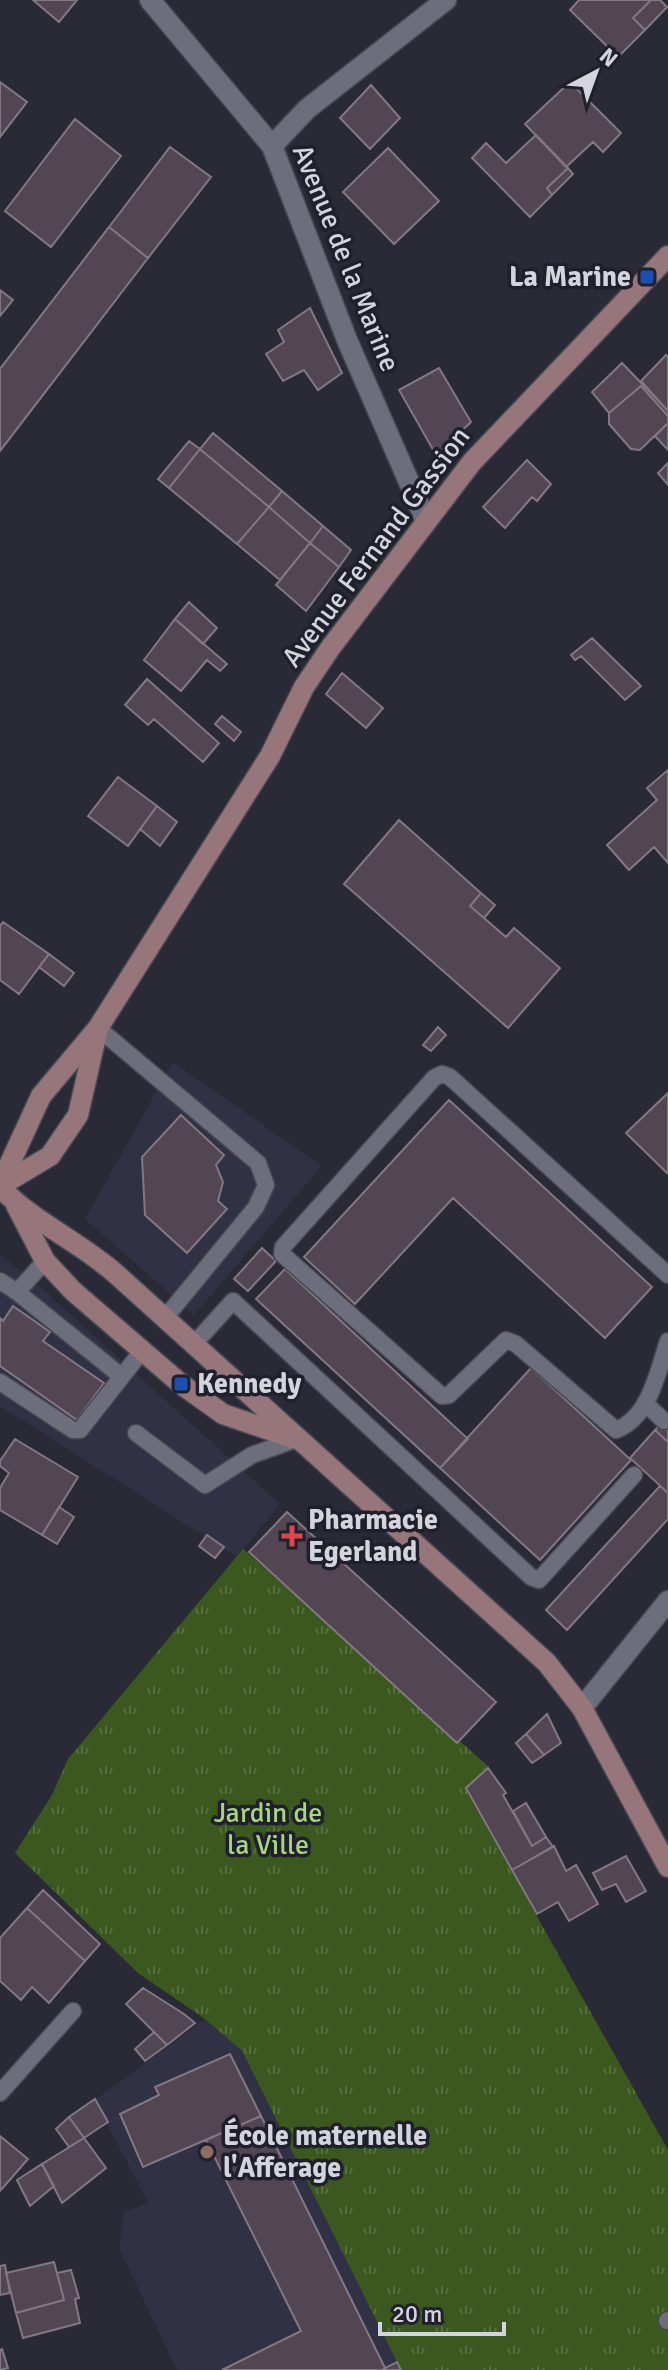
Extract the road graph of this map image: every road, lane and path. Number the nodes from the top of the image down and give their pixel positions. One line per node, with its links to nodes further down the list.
1 (150, 0): 3 (street, Avenue de la Marine)
2 (446, 0): 3 (street)
3 (272, 146): 5 (street, Avenue de la Marine)
4 (668, 256): 5 (street, Avenue Fernand Gassion)
5 (426, 521): 6 (street, Avenue Fernand Gassion)
6 (98, 1028): 7 (street, Avenue Fernand Gassion); 7 (street, Avenue Fernand Gassion); 13 (lane)
7 (0, 1186): 8 (street)
8 (15, 1203): 9 (street); 13 (street)
9 (45, 1261): 12 (lane); 16 (street)
10 (668, 1275): 19 (lane)
11 (0, 1281): 12 (lane)
12 (17, 1292): 17 (lane)
13 (165, 1318): 15 (street)
14 (668, 1341): 19 (lane)
15 (194, 1344): 22 (street); 23 (lane)
16 (142, 1351): 17 (lane); 22 (street)
17 (121, 1376): 18 (lane)
18 (0, 1382)
19 (645, 1403): 20 (lane)
20 (664, 1421)
21 (136, 1433): 22 (lane)
22 (297, 1439): 25 (street)
23 (634, 1475)
24 (668, 1601): 25 (street)
25 (582, 1708): 26 (street)
26 (668, 1867)
27 (73, 2011): 28 (lane)
28 (0, 2093)

